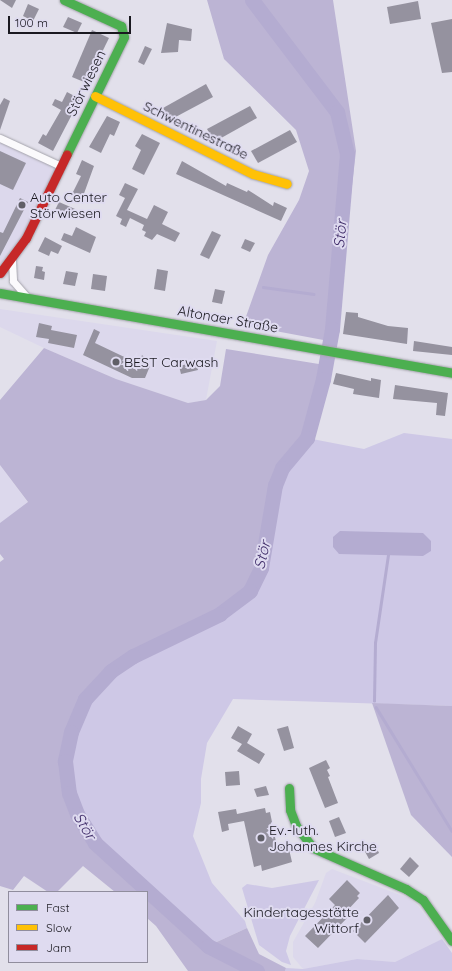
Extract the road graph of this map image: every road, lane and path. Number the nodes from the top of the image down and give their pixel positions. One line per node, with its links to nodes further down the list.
1 (64, 0): 2 (street, Störwiesen)
2 (95, 96): 4 (street, Störwiesen); 5 (street, Schwentinestraße)
3 (0, 138): 4 (street)
4 (62, 166): 6 (street, Störwiesen)
5 (287, 184)
6 (12, 260): 7 (street, Störwiesen); 9 (street)
7 (0, 273)
8 (0, 293): 9 (street, Altonaer Straße)
9 (27, 297): 10 (street, Altonaer Straße)
10 (452, 373)
11 (289, 788): 12 (street)
12 (452, 941)

